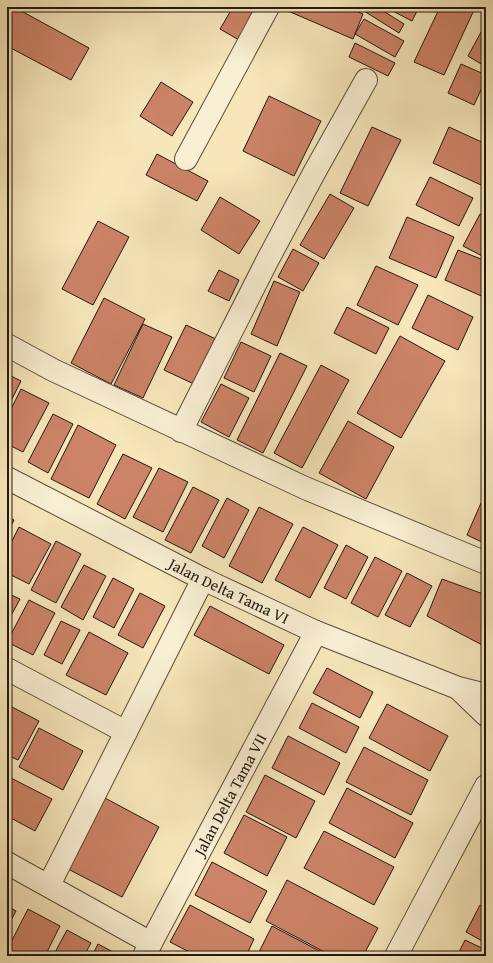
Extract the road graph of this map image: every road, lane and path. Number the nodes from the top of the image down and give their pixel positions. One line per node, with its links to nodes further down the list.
1 (268, 7): 3 (street)
2 (366, 80): 5 (street)
3 (186, 159)
4 (7, 345): 5 (street)
5 (181, 431): 7 (street)
6 (7, 478): 8 (street, Jalan Delta Tama VI)
7 (486, 562)
8 (203, 579): 9 (street, Jalan Delta Tama VI); 14 (street)
9 (316, 632): 11 (street, Jalan Delta Tama VI); 18 (street, Jalan Delta Tama VII)
10 (7, 669): 14 (street)
11 (458, 688): 12 (street, Jalan Delta Tama VI); 13 (street, Jalan Delta Tama VI)
12 (486, 695)
13 (486, 714)
14 (126, 732): 17 (street)
15 (486, 786): 19 (street)
16 (7, 863): 17 (street)
17 (49, 886): 18 (street)
18 (148, 949)
19 (396, 956)

